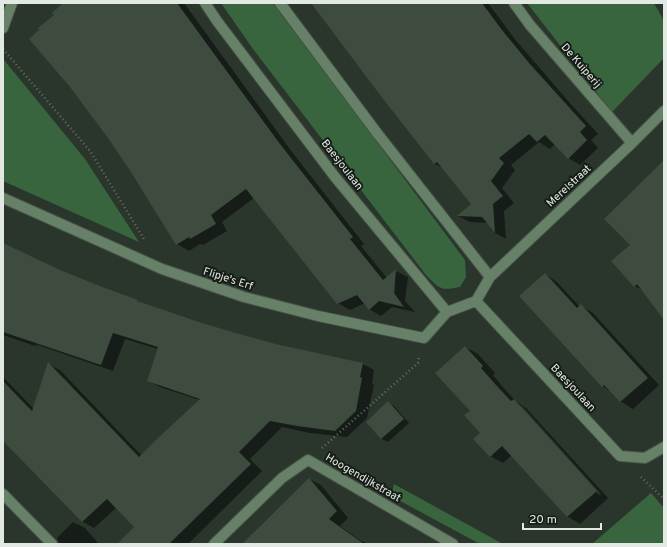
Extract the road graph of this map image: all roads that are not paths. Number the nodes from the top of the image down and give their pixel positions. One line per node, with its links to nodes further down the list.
1 (12, 3): 5 (street)
2 (205, 3): 11 (street, Baesjoulaan)
3 (280, 3): 9 (street)
4 (514, 3): 7 (street, De Kuiperij)
5 (3, 28)
6 (664, 111): 7 (street, Merelstraat)
7 (632, 143): 9 (street, Merelstraat)
8 (3, 198): 11 (street, Flipje's Erf)
9 (490, 277): 10 (street)
10 (476, 301): 11 (street); 12 (street, Baesjoulaan)
11 (447, 312)
12 (664, 446)
13 (3, 494): 14 (street)
14 (52, 544)
15 (214, 544): 16 (street, Hoogendijkstraat)
16 (453, 544)

